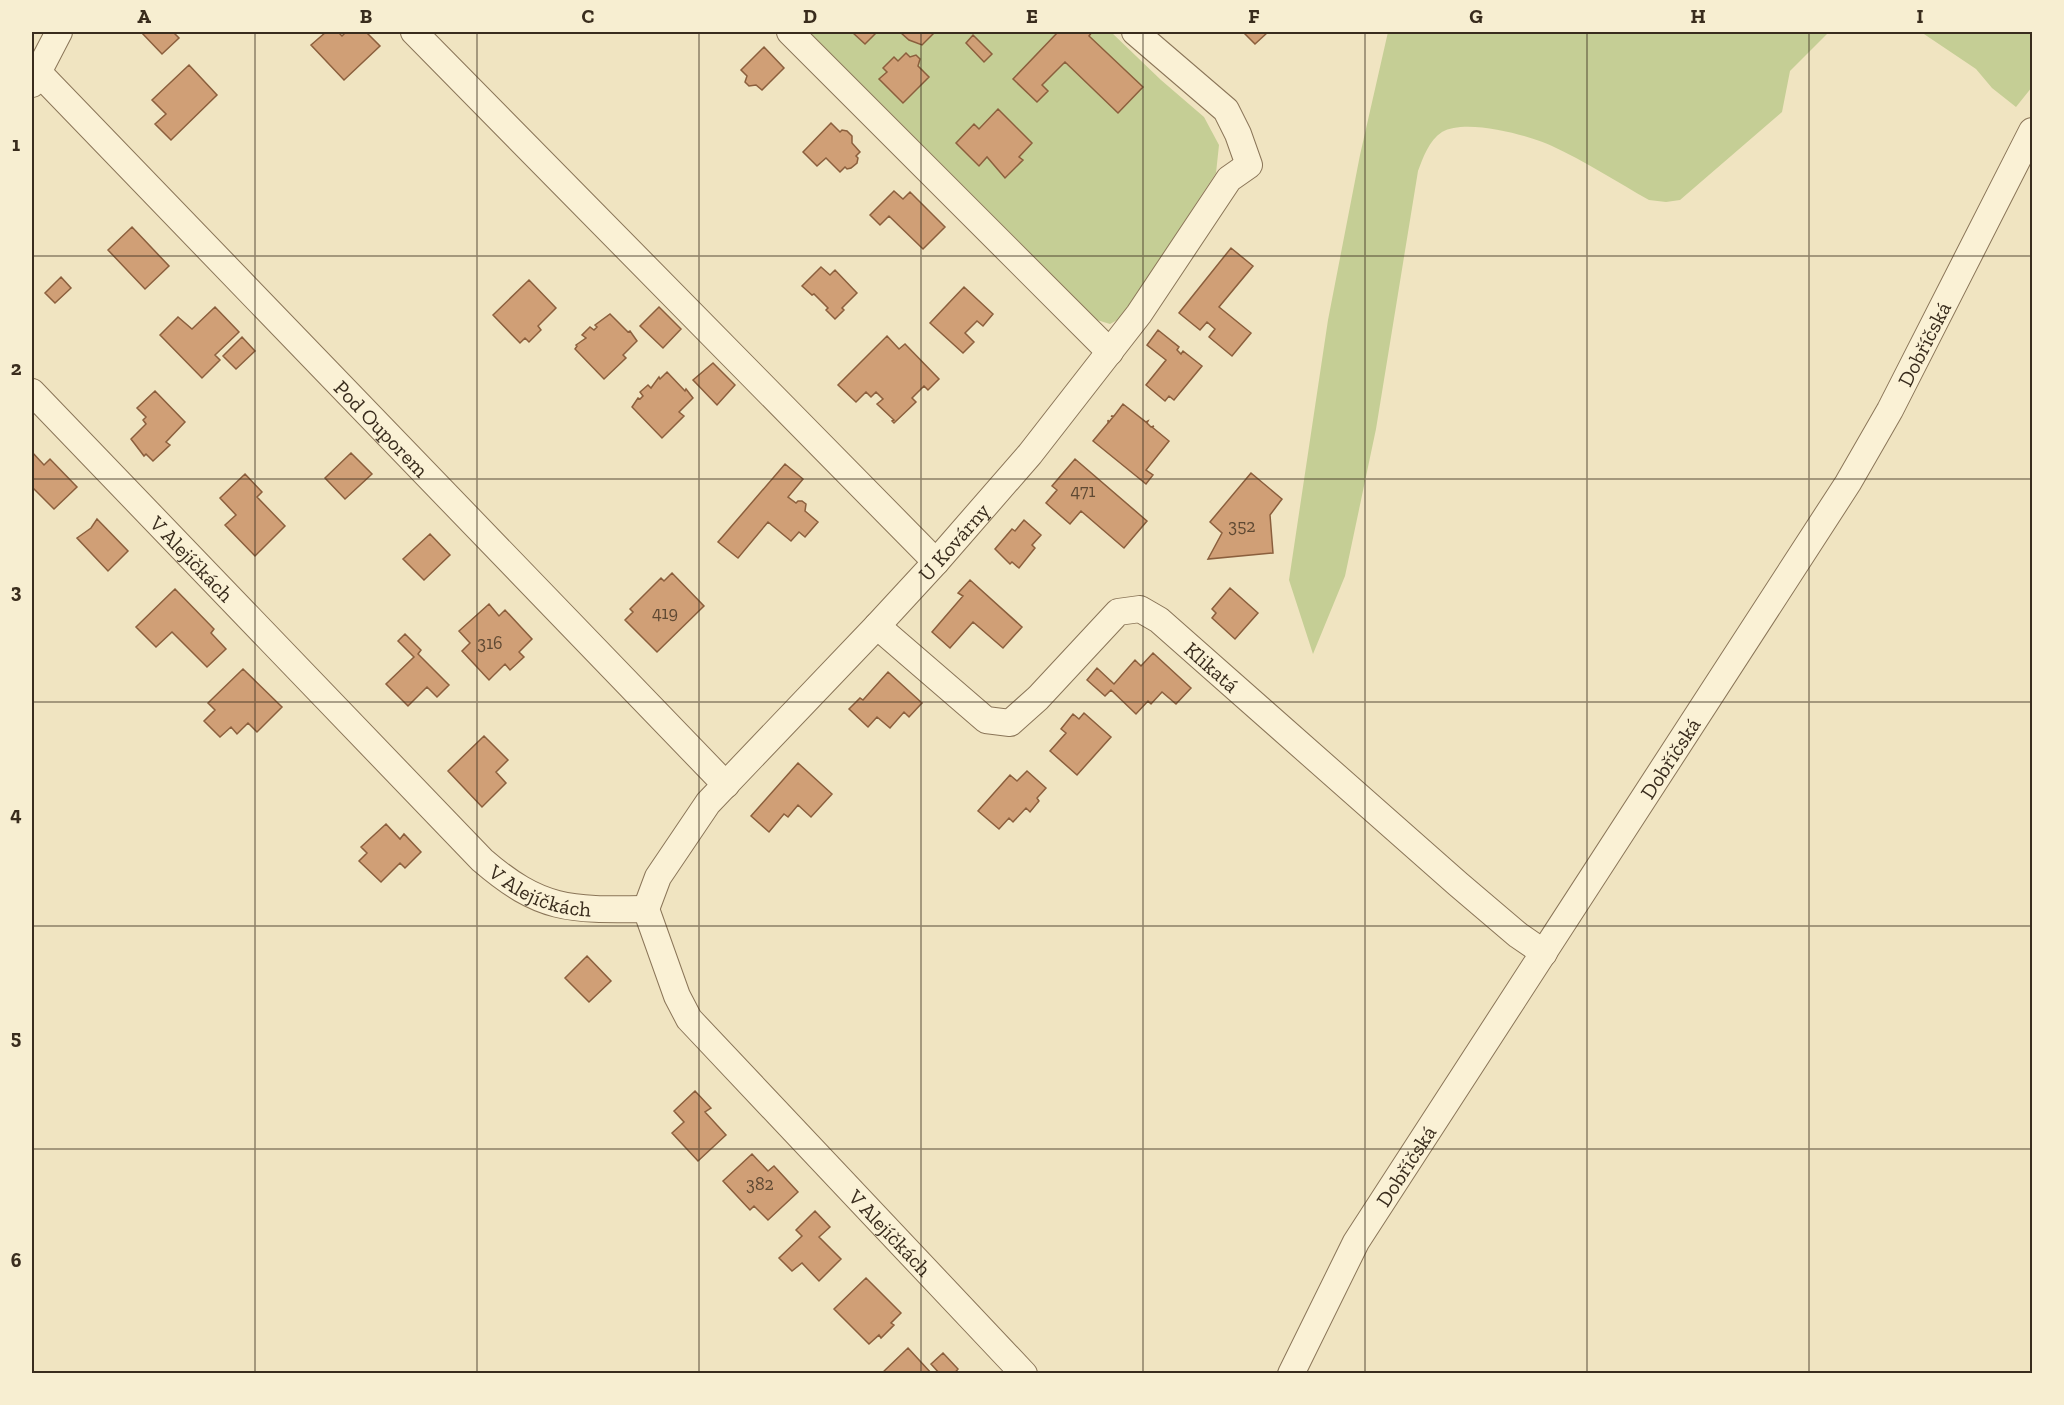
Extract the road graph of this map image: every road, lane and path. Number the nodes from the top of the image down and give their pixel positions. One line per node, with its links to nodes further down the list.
1 (59, 32): 5 (street)
2 (414, 32): 9 (street)
3 (790, 32): 7 (street)
4 (1134, 32): 7 (street, U Kovárny)
5 (35, 78): 11 (street, Pod Ouporem)
6 (2032, 131): 13 (street, Dobříčská)
7 (1110, 352): 9 (street, U Kovárny)
8 (32, 392): 12 (street, V Alejíčkách)
9 (936, 562): 10 (street, U Kovárny)
10 (877, 626): 11 (street, U Kovárny); 13 (street, Klikatá)
11 (726, 785): 12 (street, U Kovárny)
12 (646, 909): 14 (street, V Alejíčkách)
13 (1544, 953): 15 (street, Dobříčská)
14 (1024, 1374)
15 (1291, 1374)

